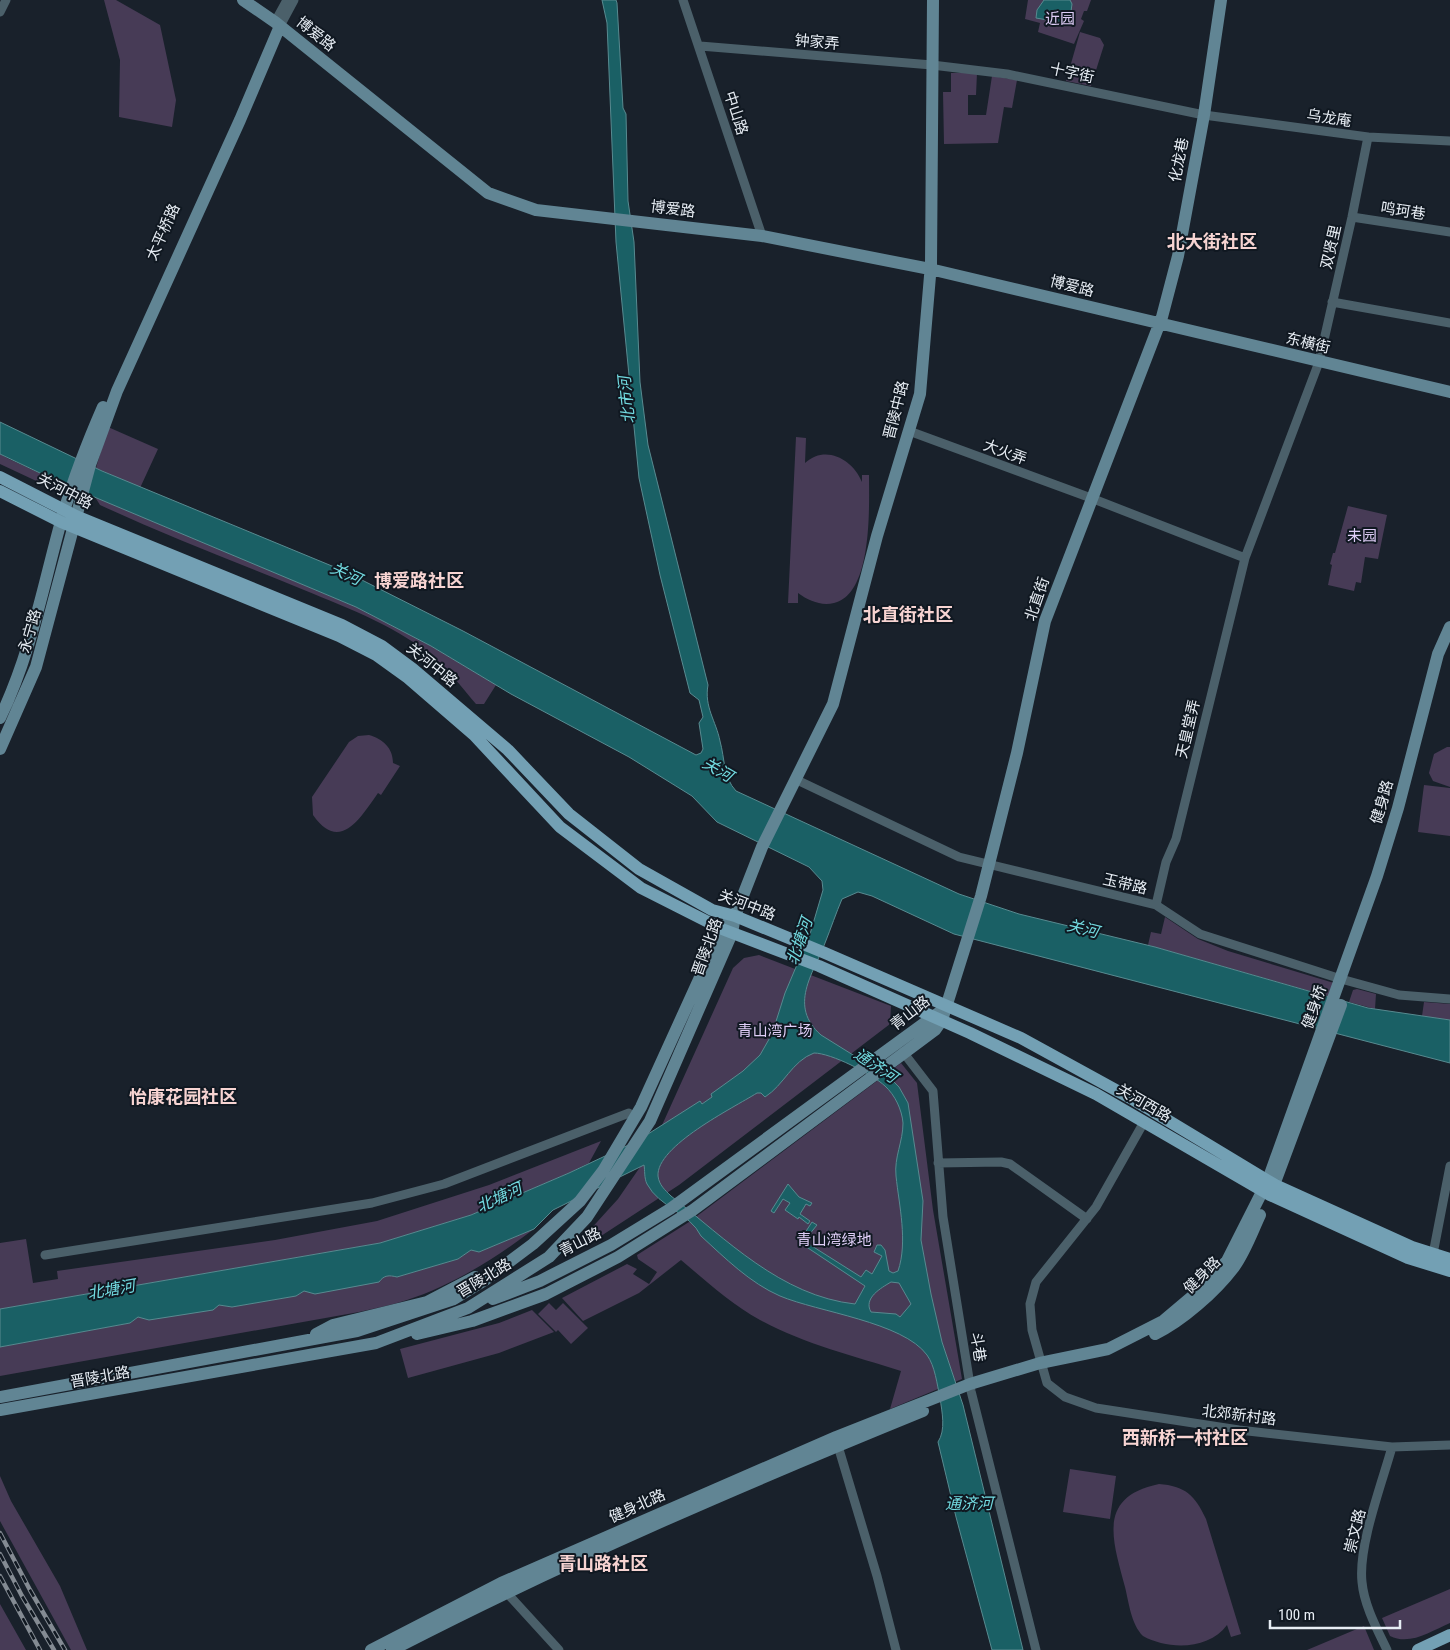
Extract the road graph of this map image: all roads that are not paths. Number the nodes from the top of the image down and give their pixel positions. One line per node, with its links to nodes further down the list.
1 (6, 0): 8 (street)
2 (242, 0): 9 (main road, 博爱路)
3 (287, 0): 9 (street)
4 (294, 0): 9 (street)
5 (682, 0): 10 (street, 中山路)
6 (933, 0): 11 (main road, 晋陵中路)
7 (1221, 0): 12 (main road, 化龙巷)
8 (0, 12)
9 (278, 24): 17 (main road, 博爱路); 29 (main road, 太平桥路)
10 (700, 46): 11 (street, 钟家弄); 17 (street, 中山路)
11 (932, 65): 12 (street, 十字街); 18 (main road, 晋陵中路)
12 (1204, 115): 13 (street, 乌龙庵); 20 (main road, 化龙巷)
13 (1368, 137): 14 (street, 乌龙庵); 15 (street, 双贤里)
14 (1450, 141)
15 (1352, 217): 16 (street, 鸣珂巷); 19 (street, 双贤里)
16 (1450, 232)
17 (762, 236): 18 (main road, 博爱路)
18 (931, 266): 20 (main road, 博爱路); 25 (main road, 晋陵中路)
19 (1332, 302): 21 (street); 22 (street, 双贤里)
20 (1161, 320): 22 (main road, 东横街); 28 (main road, 北直街)
21 (1450, 323)
22 (1319, 359): 23 (main road, 东横街); 24 (main road, 东横街); 30 (street, 天皇堂弄)
23 (1450, 385)
24 (1450, 392)
25 (909, 431): 28 (street, 大火弄); 35 (main road, 晋陵中路)
26 (0, 477): 29 (main road, 关河中路)
27 (0, 491): 29 (main road, 关河中路)
28 (1091, 498): 30 (street); 36 (main road, 北直街)
29 (71, 512): 33 (main road, 永宁路); 34 (main road, 永宁路); 38 (main road, 关河中路); 39 (main road, 关河中路)
30 (1245, 558): 37 (street, 天皇堂弄)
31 (1450, 627): 43 (main road, 健身路)
32 (1450, 647): 43 (main road, 健身路)
33 (0, 718)
34 (0, 749)
35 (797, 780): 36 (street, 玉带路); 38 (main road, 晋陵中路)
36 (989, 866): 37 (street, 玉带路); 45 (main road, 北直街)
37 (1156, 906): 43 (street, 玉带路)
38 (735, 916): 39 (main road, 晋陵北路); 40 (main road, 关河中路)
39 (727, 931): 41 (main road, 关河中路); 42 (main road, 晋陵北路); 62 (main road, 晋陵北路)
40 (825, 953): 45 (main road, 关河西路)
41 (819, 966): 46 (main road, 关河西路)
42 (698, 982): 51 (main road); 53 (main road, 晋陵北路)
43 (1344, 982): 44 (street, 玉带路); 47 (main road, 健身桥)
44 (1450, 999)
45 (946, 1006): 46 (main road, 青山路); 56 (main road, 关河西路)
46 (937, 1019): 48 (main road, 青山路); 49 (main road, 青山路); 52 (main road, 关河西路)
47 (1323, 1044): 56 (main road, 健身路)
48 (903, 1052): 49 (main road, 青山路); 54 (street, 斗巷)
49 (881, 1063): 50 (main road, 青山路)
50 (862, 1076): 62 (main road, 青山路); 65 (main road, 青山路)
51 (629, 1113): 53 (main road); 59 (street)
52 (1144, 1122): 56 (main road, 关河西路); 57 (street)
53 (614, 1145): 63 (main road, 晋陵北路); 64 (main road)
54 (938, 1164): 57 (street); 67 (street, 斗巷)
55 (1450, 1166): 58 (street)
56 (1269, 1188): 58 (main road, 关河西路); 61 (main road, 关河西路); 66 (main road, 健身路)
57 (1087, 1219): 66 (street)
58 (1433, 1254): 60 (main road, 关河西路)
59 (45, 1255)
60 (1450, 1259)
61 (1450, 1271)
62 (468, 1308): 63 (main road, 青山路); 65 (main road, 晋陵北路)
63 (357, 1331): 64 (main road, 晋陵北路)
64 (304, 1341): 68 (main road, 晋陵北路)
65 (376, 1343): 70 (main road, 晋陵北路)
66 (1041, 1366): 67 (main road, 健身路); 73 (street, 北郊新村路)
67 (971, 1388): 69 (main road, 健身路); 80 (street, 斗巷)
68 (0, 1397)
69 (922, 1407): 72 (main road, 健身北路); 76 (main road, 健身北路)
70 (0, 1410)
71 (1450, 1445): 73 (street, 北郊新村路)
72 (838, 1446): 74 (main road, 健身北路); 79 (street)
73 (1392, 1447): 81 (street, 崇文路)
74 (506, 1592): 77 (main road, 健身北路); 78 (street)
75 (1450, 1635): 82 (main road)
76 (372, 1650)
77 (393, 1650)
78 (558, 1650)
79 (896, 1650)
80 (1036, 1650)
81 (1387, 1650)
82 (1418, 1650)

